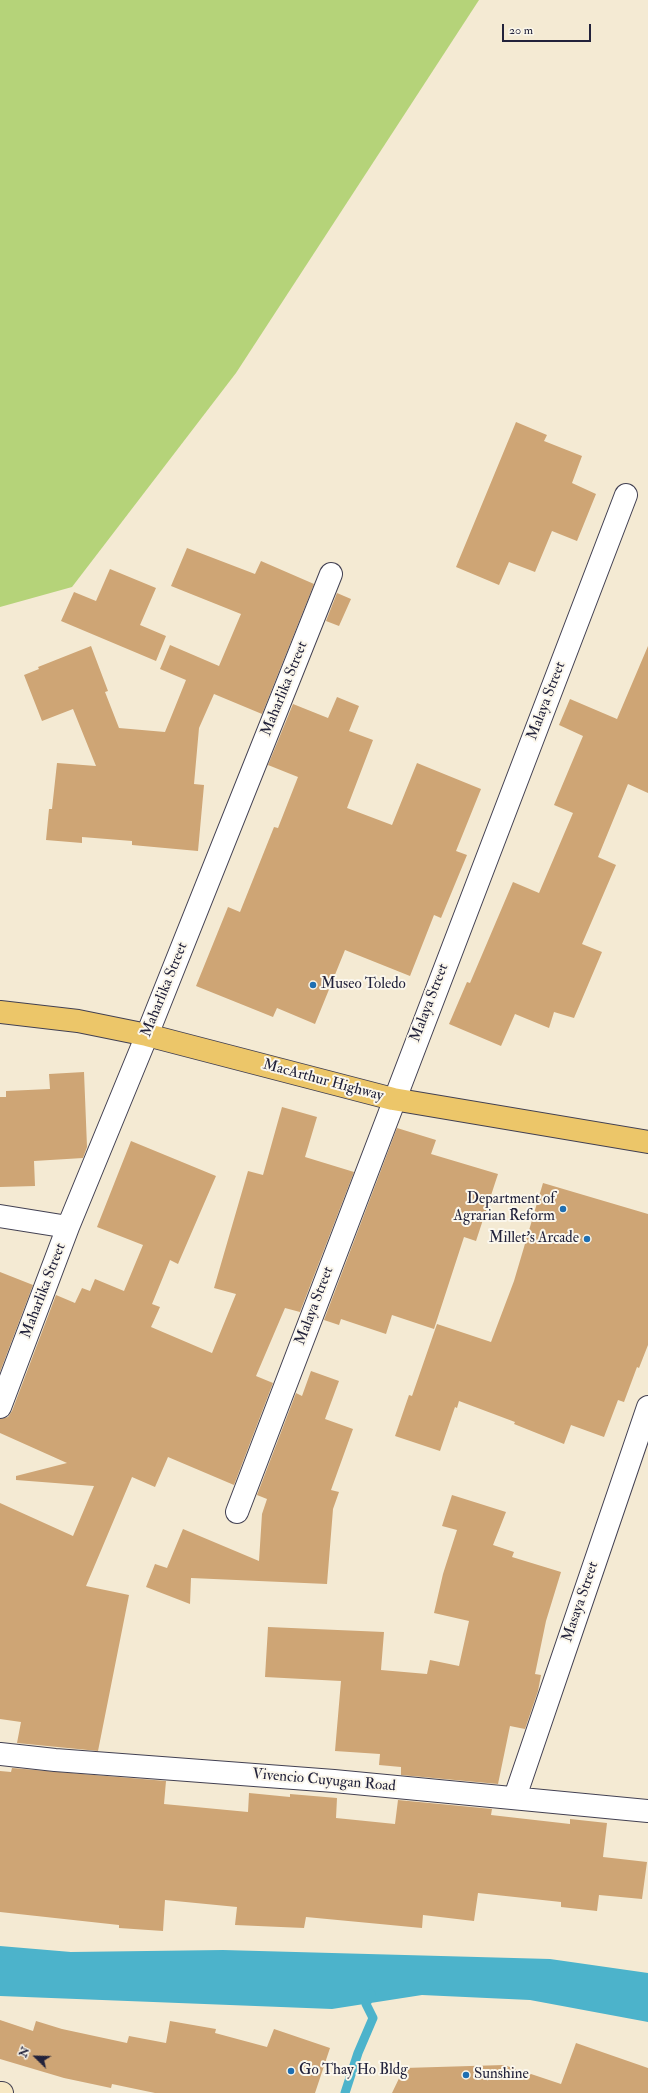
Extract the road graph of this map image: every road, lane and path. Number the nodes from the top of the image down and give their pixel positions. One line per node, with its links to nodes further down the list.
1 (626, 495): 5 (street, Malaya Street)
2 (331, 574): 4 (street, Maharlika Street)
3 (0, 1012): 4 (highway, MacArthur Highway)
4 (147, 1035): 5 (highway, MacArthur Highway); 8 (street, Maharlika Street)
5 (393, 1099): 6 (highway, MacArthur Highway); 11 (street, Malaya Street)
6 (648, 1142)
7 (0, 1216): 8 (street)
8 (68, 1227): 9 (street, Maharlika Street)
9 (0, 1407)
10 (648, 1407): 13 (street, Masaya Street)
11 (237, 1512)
12 (0, 1754): 13 (street, Vivencio Cuyugan Road)
13 (515, 1797): 14 (street, Vivencio Cuyugan Road)
14 (648, 1811)

